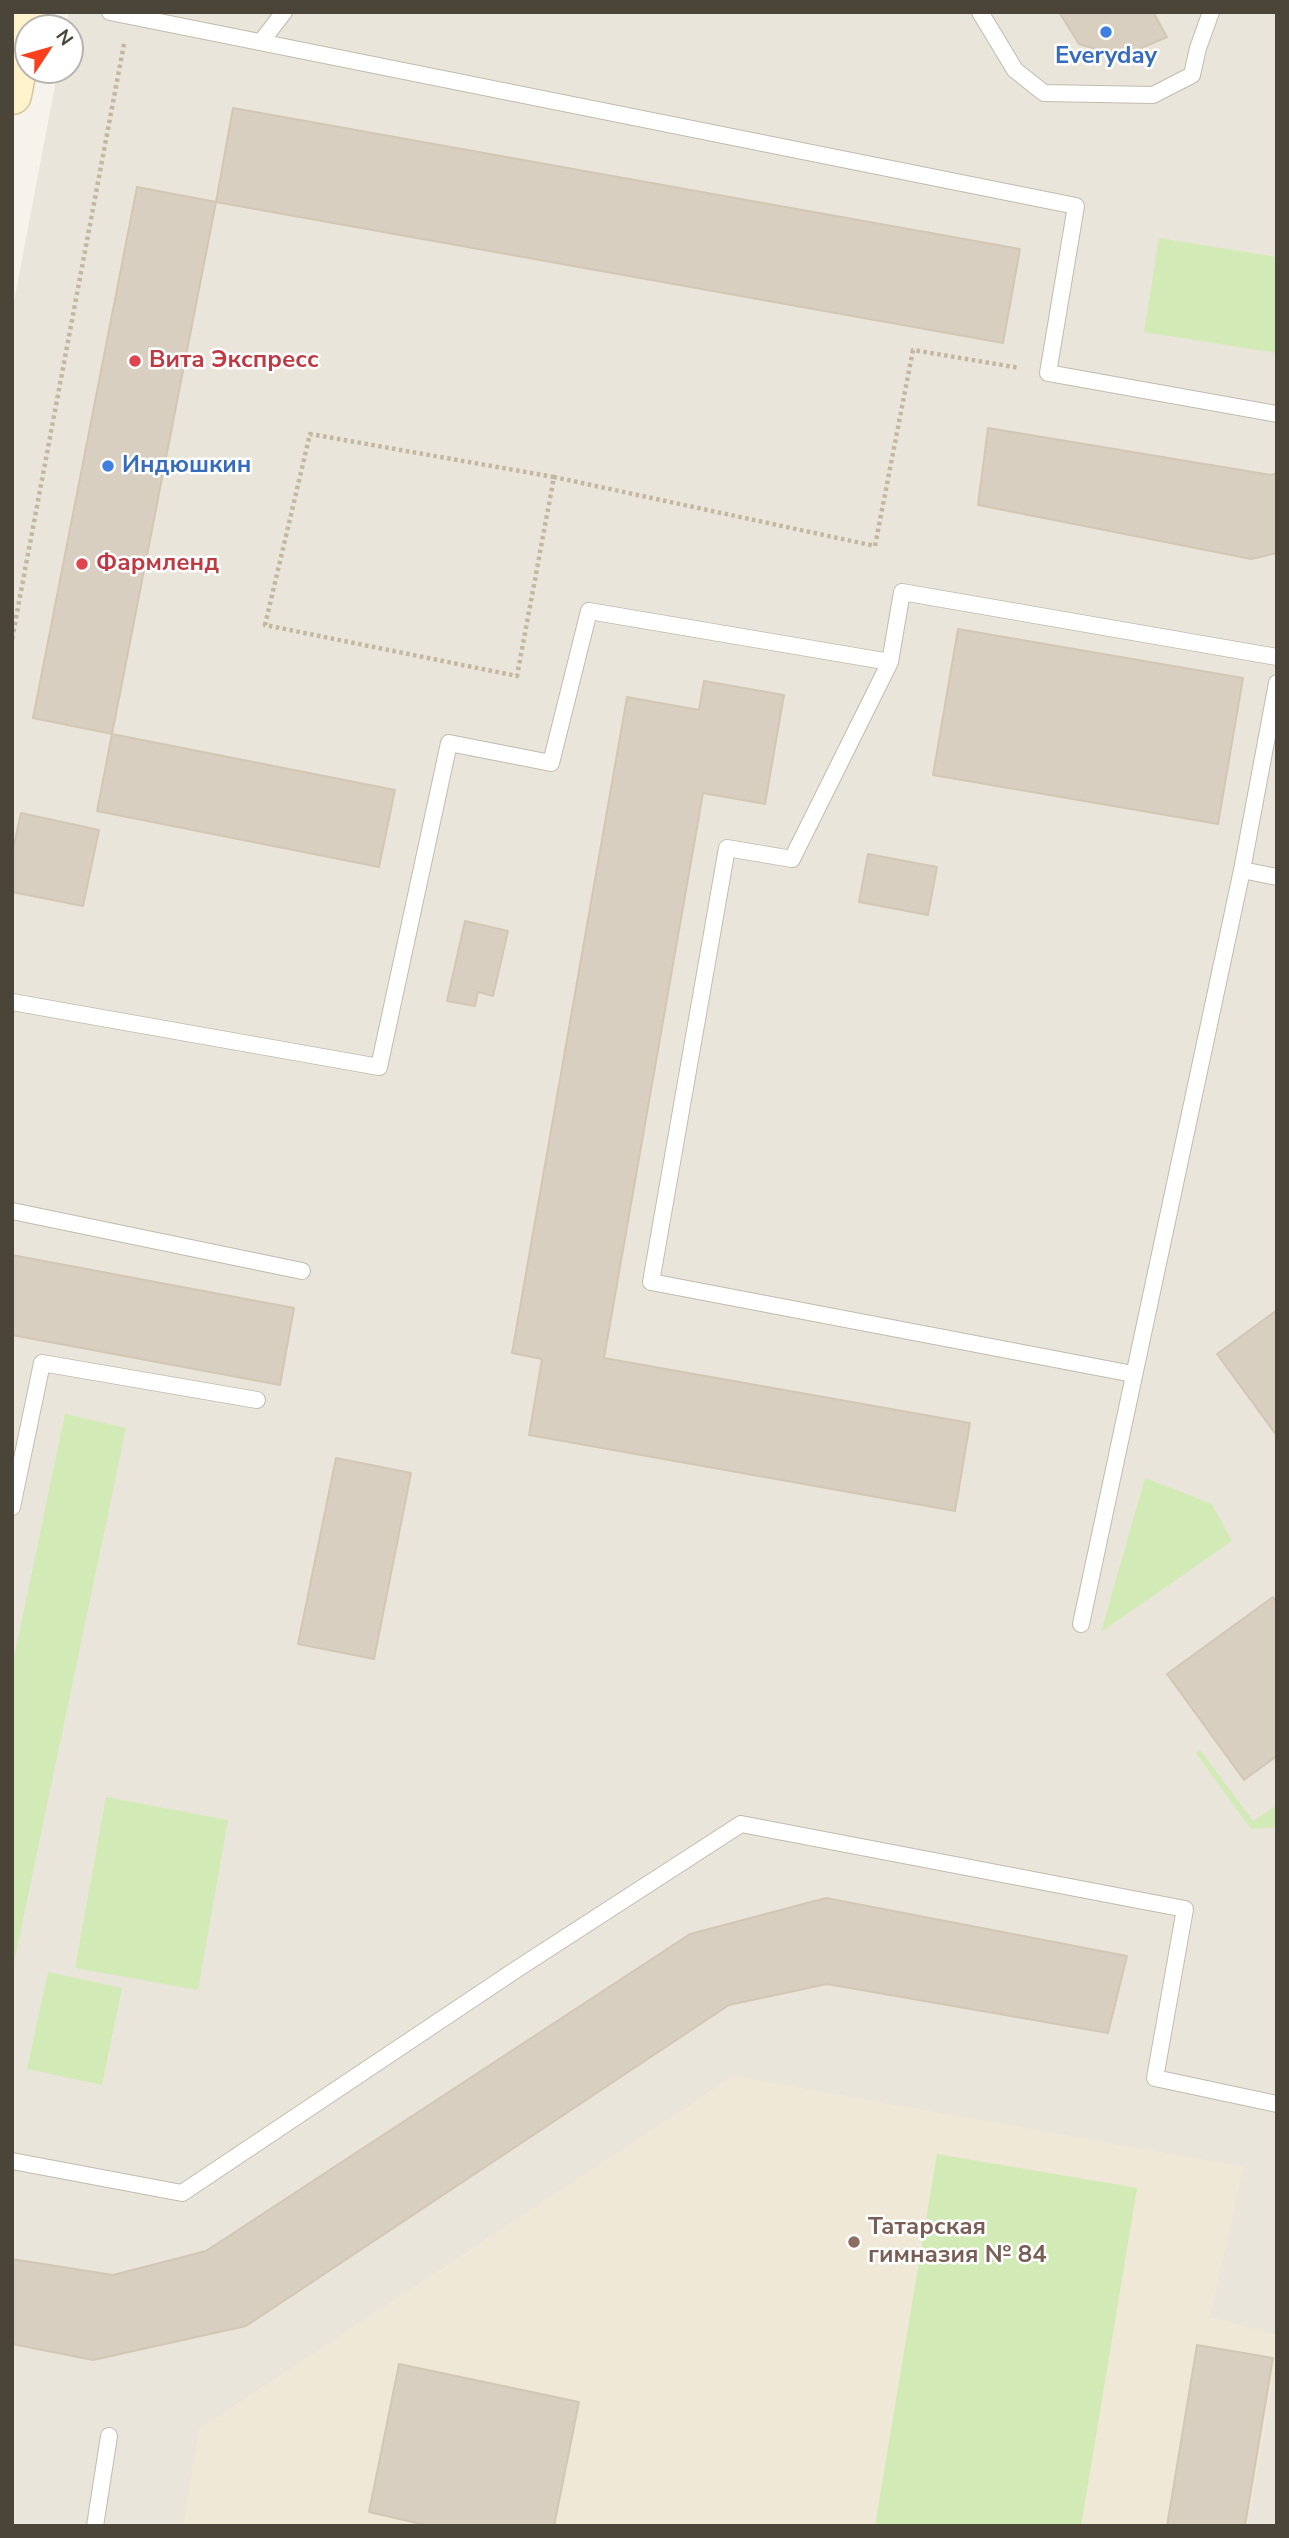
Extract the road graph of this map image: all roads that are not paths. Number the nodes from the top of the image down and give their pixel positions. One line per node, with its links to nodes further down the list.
1 (28, 12): 7 (main road)
2 (110, 12): 6 (lane)
3 (284, 12): 6 (lane)
4 (980, 12): 5 (lane)
5 (1211, 12)
6 (261, 42): 8 (lane)
7 (12, 95)
8 (1277, 414)
9 (1277, 657): 10 (lane)
10 (890, 662): 14 (lane); 17 (lane)
11 (1277, 683): 12 (lane)
12 (1242, 870): 13 (lane); 17 (lane)
13 (1277, 877)
14 (12, 1002)
15 (12, 1212): 16 (lane)
16 (302, 1271)
17 (1133, 1374): 20 (lane)
18 (257, 1401): 19 (lane)
19 (12, 1507)
20 (1081, 1624)
21 (1277, 2104): 22 (lane)
22 (12, 2161)
23 (108, 2436): 24 (lane)
24 (95, 2526)

